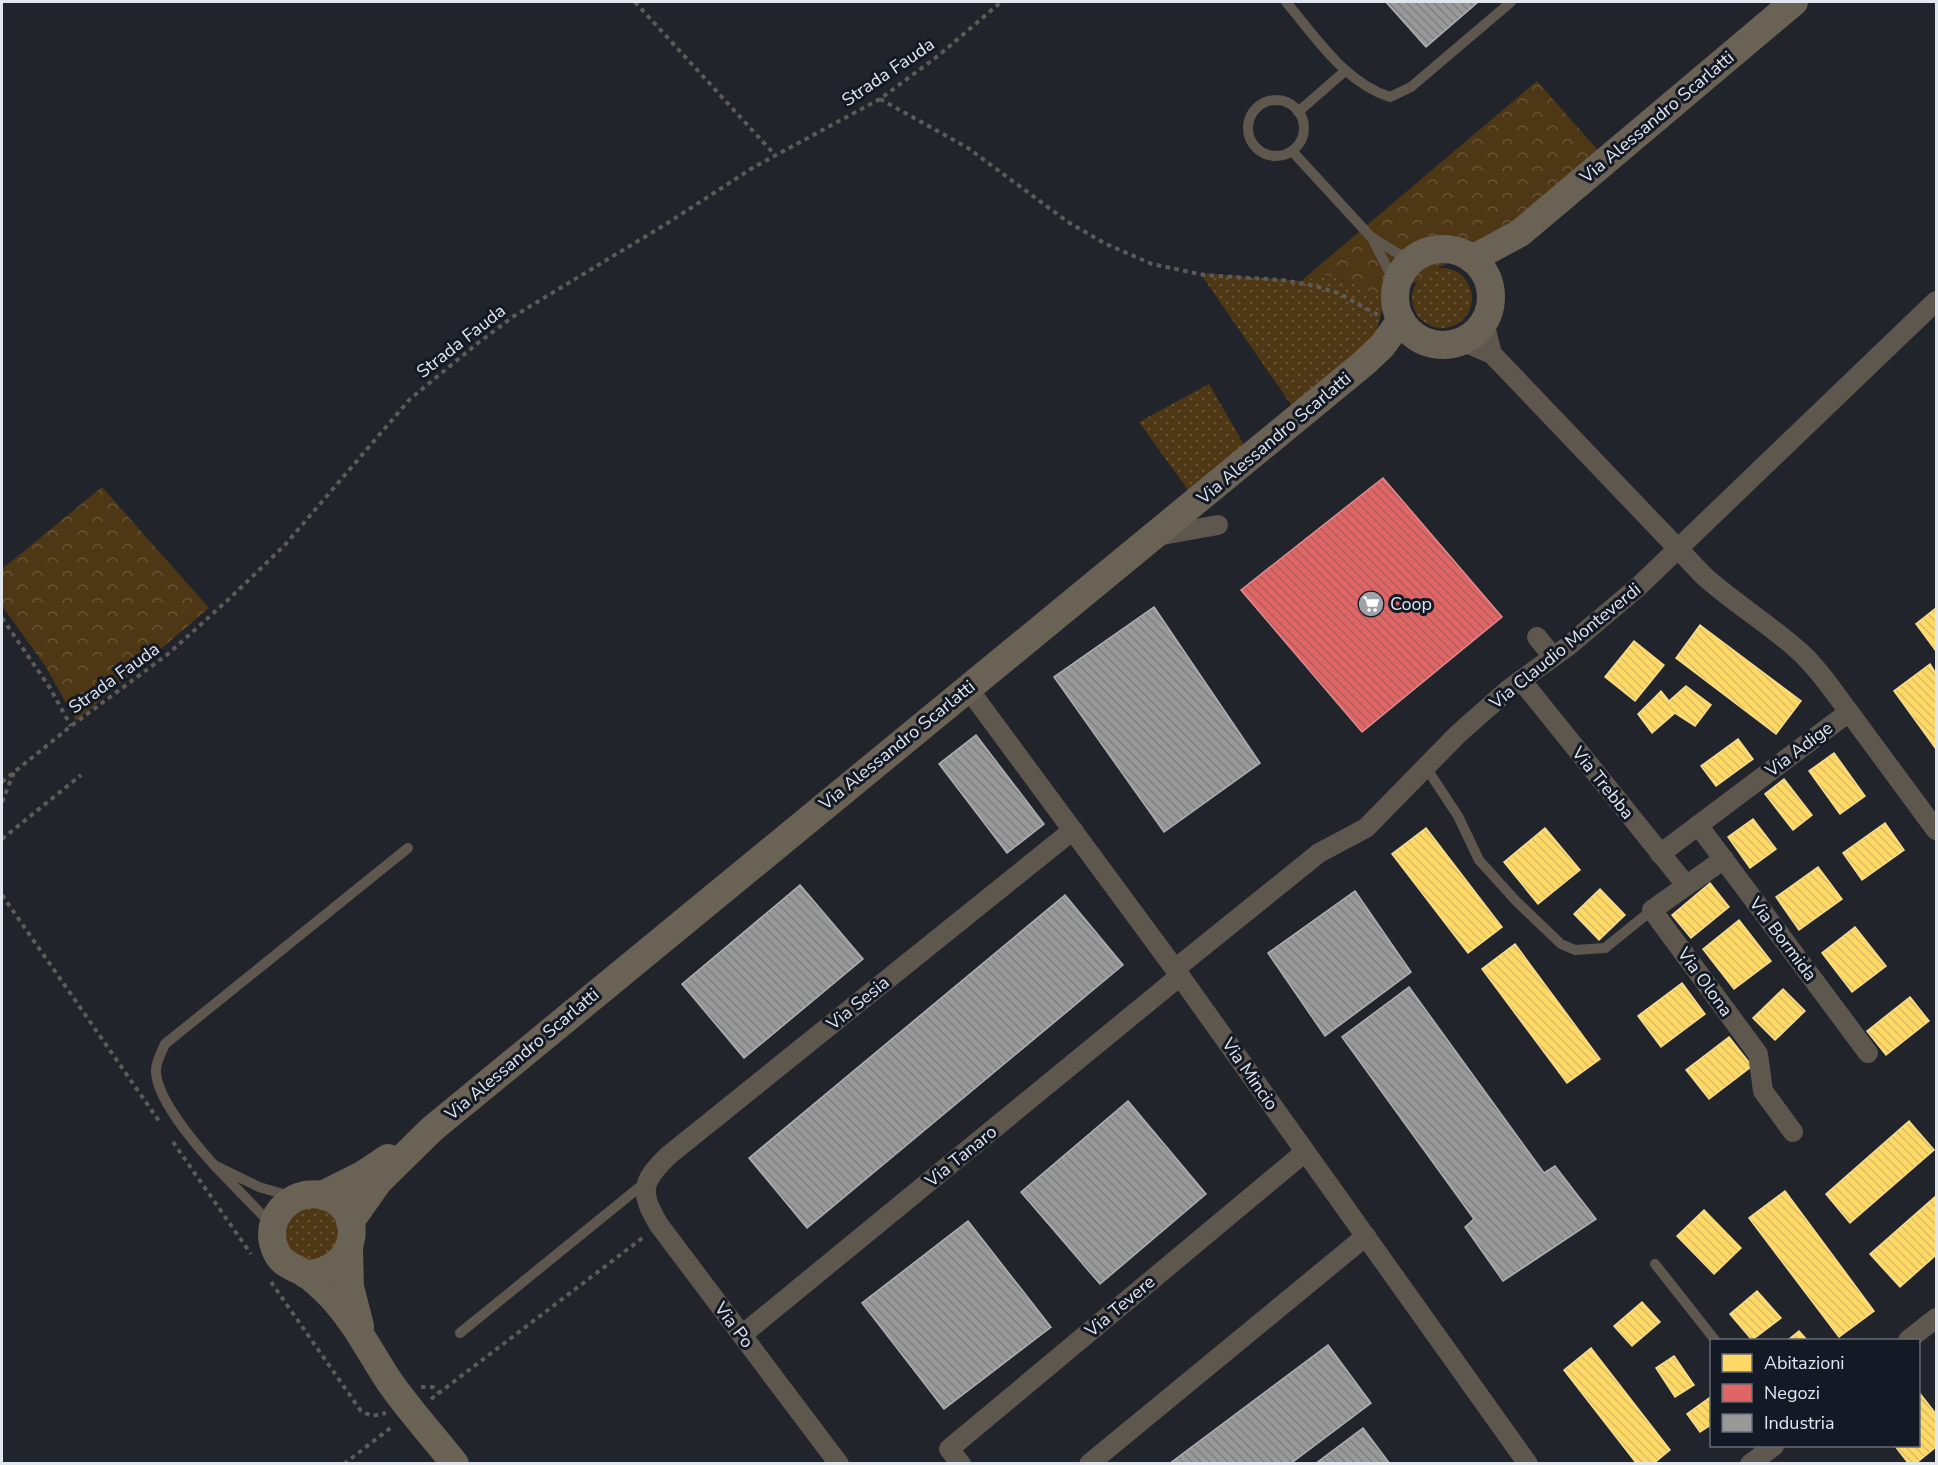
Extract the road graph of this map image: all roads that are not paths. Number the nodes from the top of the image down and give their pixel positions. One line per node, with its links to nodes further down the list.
1 (1286, 2): 4 (lane)
2 (1511, 2): 4 (lane)
3 (1794, 2): 9 (street, Via Alessandro Scarlatti)
4 (1346, 71): 5 (lane)
5 (1298, 112): 6 (lane); 6 (lane)
6 (1292, 151): 7 (lane)
7 (1371, 237): 8 (lane); 10 (lane)
8 (1416, 258): 9 (street); 10 (street)
9 (1480, 269): 12 (street)
10 (1396, 285): 13 (street)
11 (1936, 301): 18 (street, Via Claudio Monteverdi)
12 (1484, 321): 14 (street); 15 (street)
13 (1410, 330): 14 (street); 17 (street, Via Alessandro Scarlatti)
14 (1462, 341): 15 (street)
15 (1492, 354): 18 (street)
16 (1218, 525): 17 (street)
17 (1155, 536): 22 (street, Via Alessandro Scarlatti)
18 (1677, 550): 20 (street, Via Claudio Monteverdi); 23 (street)
19 (1537, 637): 20 (street)
20 (1553, 657): 21 (street, Via Claudio Monteverdi)
21 (1521, 680): 24 (street, Via Claudio Monteverdi); 29 (street, Via Trebba)
22 (967, 687): 26 (street, Via Mincio); 35 (street, Via Alessandro Scarlatti)
23 (1848, 712): 25 (street, Via Adige); 27 (street, Via Adige)
24 (1425, 766): 32 (lane); 33 (street, Via Claudio Monteverdi)
25 (1698, 825): 29 (street, Via Adige); 30 (street, Via Bormida)
26 (1073, 830): 33 (street, Via Mincio); 39 (street, Via Sesia)
27 (1936, 830)
28 (408, 848): 38 (lane)
29 (1660, 854): 31 (street, Via Trebba)
30 (1724, 859): 31 (street); 34 (street, Via Bormida)
31 (1686, 885): 32 (street)
32 (1652, 910): 36 (street, Via Olona)
33 (1178, 972): 37 (street, Via Mincio); 48 (street, Via Tanaro)
34 (1868, 1053)
35 (432, 1129): 40 (street, Via Alessandro Scarlatti); 42 (street, Via Alessandro Scarlatti)
36 (1793, 1132)
37 (1305, 1152): 43 (street, Via Mincio); 55 (street, Via Tevere)
38 (214, 1164): 40 (lane); 41 (lane)
39 (647, 1180): 47 (lane); 48 (street, Via Po)
40 (309, 1196): 41 (street); 42 (street)
41 (272, 1226): 45 (street)
42 (350, 1235): 45 (street); 49 (street)
43 (1366, 1236): 56 (street); 57 (street, Via Mincio)
44 (1655, 1264): 50 (lane)
45 (305, 1274): 49 (street)
46 (1936, 1318): 51 (street)
47 (460, 1333)
48 (742, 1335): 54 (street, Via Po)
49 (362, 1337): 53 (street)
50 (1713, 1339)
51 (1910, 1339)
52 (1773, 1447): 58 (street)
53 (454, 1464)
54 (839, 1464)
55 (961, 1464)
56 (1089, 1464)
57 (1528, 1464)
58 (1750, 1464)

